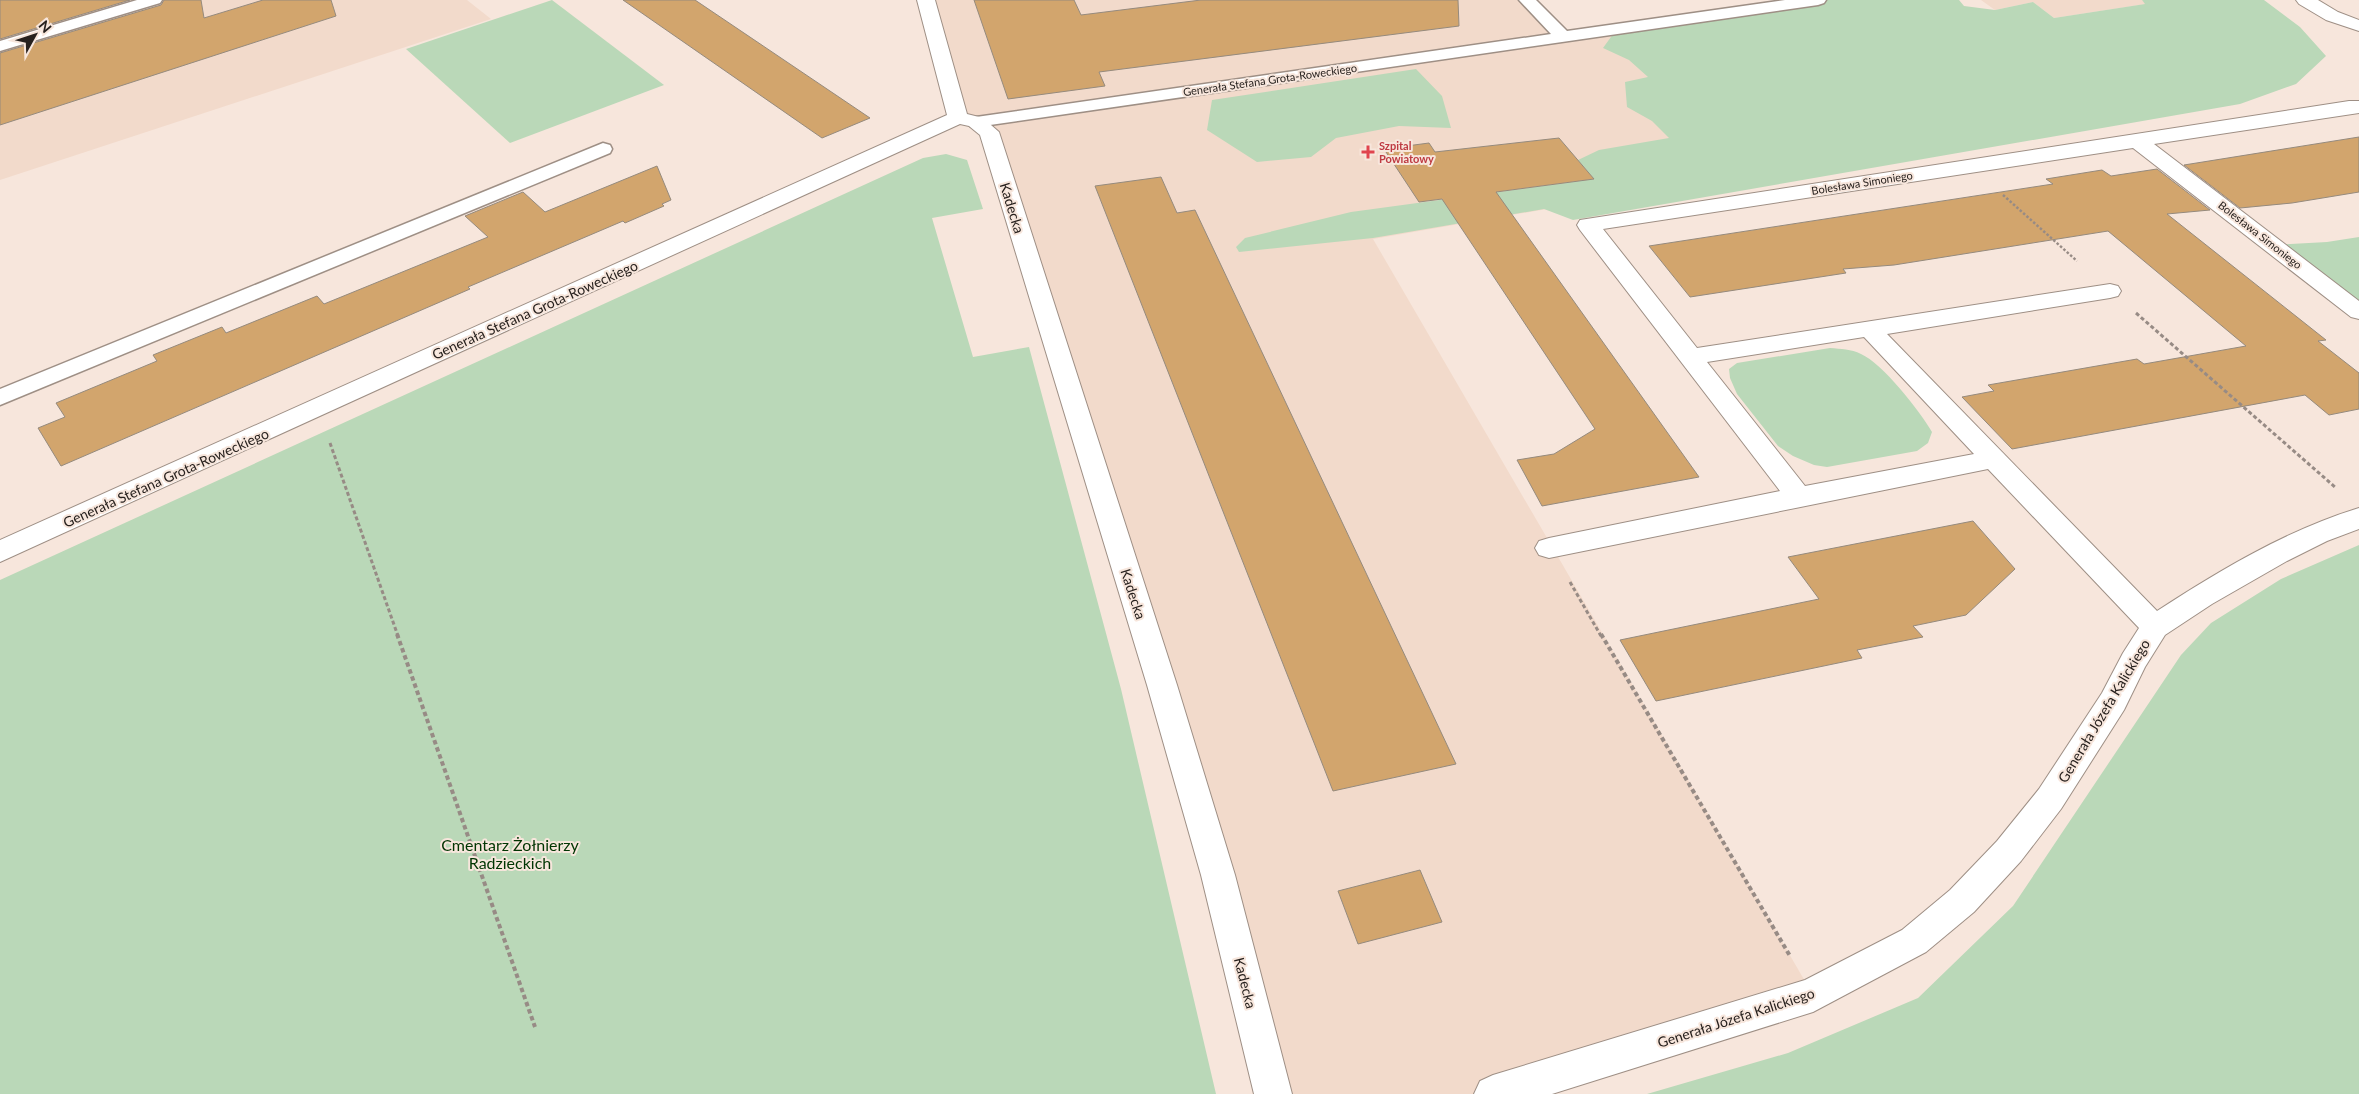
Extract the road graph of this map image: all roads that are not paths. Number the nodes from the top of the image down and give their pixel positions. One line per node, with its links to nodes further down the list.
1 (154, 0): 10 (lane)
2 (926, 0): 12 (street)
3 (1527, 0): 8 (lane)
4 (1818, 0): 8 (lane, Generała Stefana Grota-Roweckiego)
5 (2305, 0): 6 (street)
6 (2332, 16): 7 (street); 9 (street)
7 (2359, 26)
8 (1564, 38): 12 (lane, Generała Stefana Grota-Roweckiego)
9 (2359, 41)
10 (0, 46)
11 (2356, 105): 13 (street, Bolesława Simoniego)
12 (967, 120): 24 (street, Generała Stefana Grota-Roweckiego); 26 (street, Kadecka)
13 (2137, 141): 16 (street, Bolesława Simoniego); 18 (street, Bolesława Simoniego)
14 (603, 149): 19 (lane)
15 (2110, 291): 17 (street)
16 (2359, 312)
17 (1869, 328): 18 (street); 20 (street)
18 (1691, 357): 21 (street)
19 (0, 398)
20 (1993, 459): 21 (street); 25 (street)
21 (1799, 497): 23 (street)
22 (2359, 518): 25 (street, Generała Józefa Kalickiego)
23 (1550, 548)
24 (0, 552)
25 (2155, 627): 27 (street, Generała Józefa Kalickiego)
26 (1273, 1094)
27 (1493, 1094)

